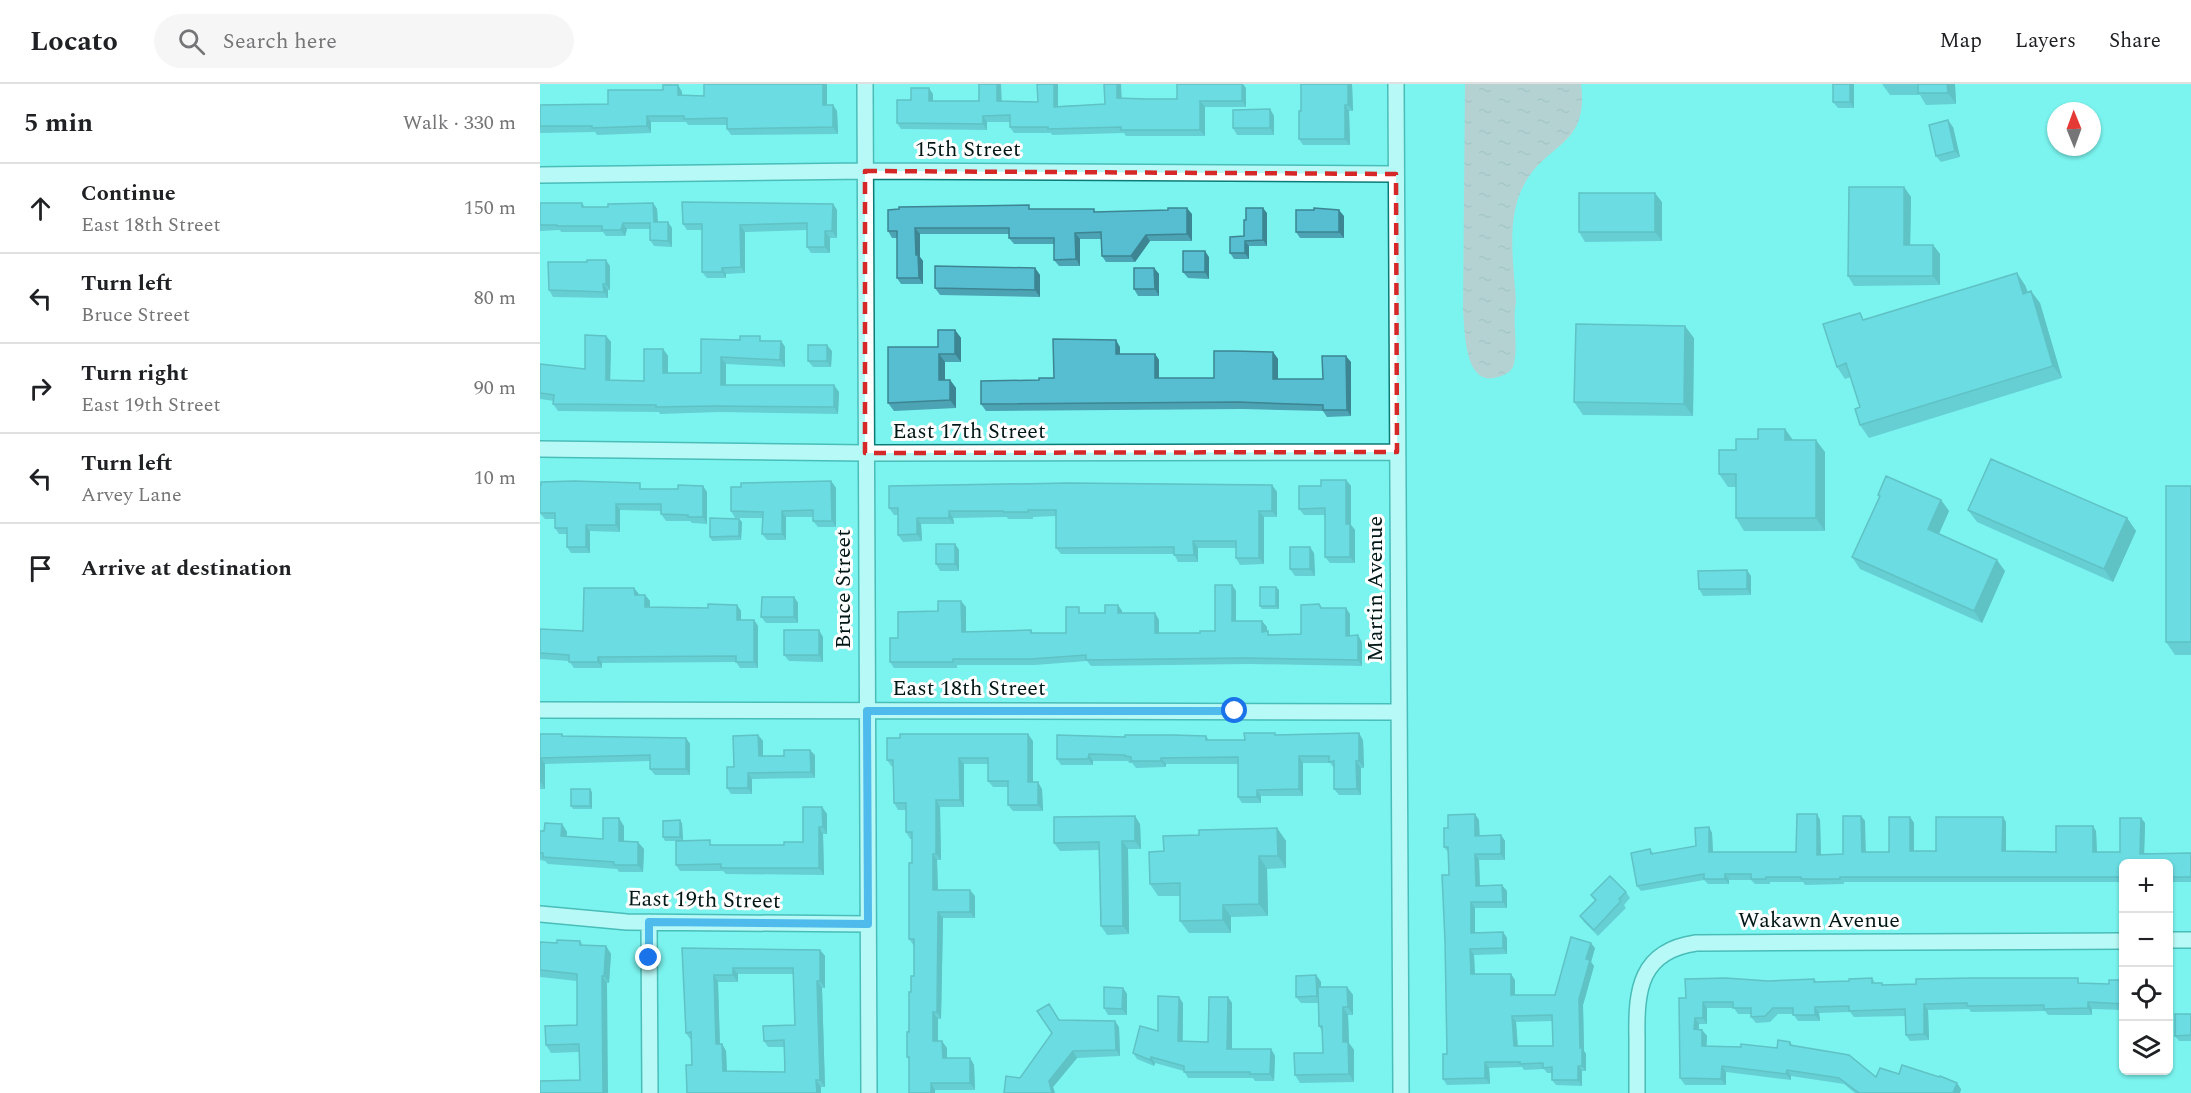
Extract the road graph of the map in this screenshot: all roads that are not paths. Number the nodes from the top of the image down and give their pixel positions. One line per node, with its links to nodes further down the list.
1 (865, 84): 3 (street, Bruce Street)
2 (1396, 84): 4 (street, Martin Avenue)
3 (865, 171): 4 (street, 15th Street); 5 (street, 15th Street); 8 (street, Bruce Street)
4 (1396, 174): 7 (street, Martin Avenue)
5 (540, 175)
6 (540, 449): 8 (street, East 17th Street)
7 (1397, 452): 8 (street, East 17th Street); 11 (street, Martin Avenue)
8 (865, 453): 10 (street, Bruce Street)
9 (540, 710): 10 (street, East 18th Street)
10 (867, 711): 11 (street, East 18th Street); 14 (street, Bruce Street)
11 (1398, 712): 20 (street, Martin Avenue)
12 (540, 914): 13 (street, East 19th Street)
13 (649, 922): 14 (street, East 19th Street); 18 (street)
14 (868, 924): 19 (street, Bruce Street)
15 (2173, 940): 16 (street)
16 (2191, 940)
17 (2119, 941): 21 (street, Wakawn Avenue)
18 (650, 1093)
19 (869, 1093)
20 (1401, 1093)
21 (1637, 1093)

